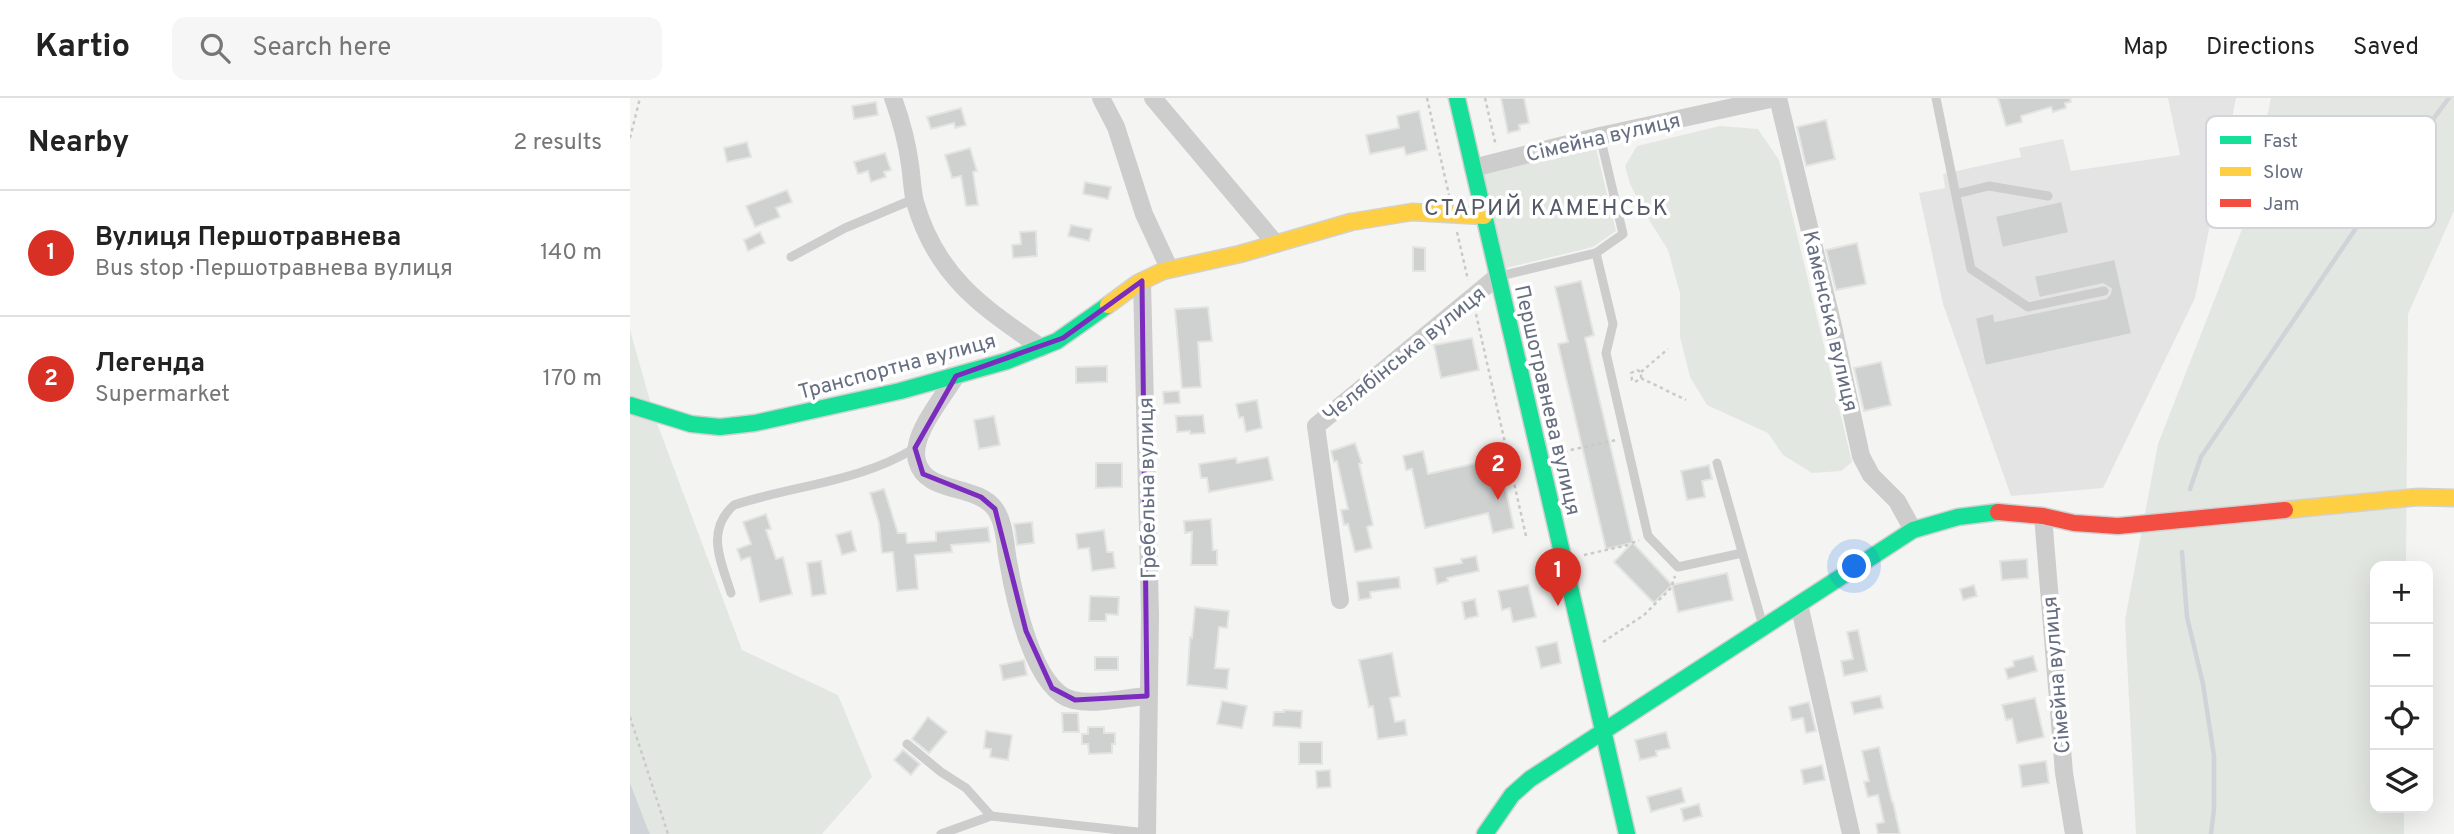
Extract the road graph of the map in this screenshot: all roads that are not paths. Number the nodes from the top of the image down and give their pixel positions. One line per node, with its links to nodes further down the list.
1 (893, 98): 12 (street)
2 (1101, 98): 17 (street)
3 (1153, 98): 14 (street)
4 (1457, 98): 9 (street, Першотравнева вулиця)
5 (1776, 98): 7 (street, Сімейна вулиця); 28 (street, Каменська вулиця)
6 (1936, 98): 10 (lane)
7 (1750, 101): 8 (street, Сімейна вулиця)
8 (1600, 136): 9 (street, Сімейна вулиця); 15 (lane)
9 (1473, 168): 13 (street, Першотравнева вулиця)
10 (1956, 194): 11 (lane); 20 (lane)
11 (2048, 196)
12 (914, 199): 16 (lane); 21 (street)
13 (1484, 216): 14 (street, Транспортна вулиця); 18 (street, Першотравнева вулиця)
14 (1276, 244): 17 (street, Транспортна вулиця)
15 (1596, 253): 18 (lane); 29 (lane)
16 (791, 257)
17 (1169, 268): 19 (street, Транспортна вулиця)
18 (1498, 276): 31 (street, Челябінська вулиця); 35 (street, Першотравнева вулиця)
19 (1142, 281): 21 (street, Транспортна вулиця); 34 (street, Гребельна вулиця)
20 (2104, 291)
21 (1042, 348): 22 (street, Транспортна вулиця)
22 (957, 376): 23 (street, Транспортна вулиця); 24 (street)
23 (630, 405)
24 (915, 448): 30 (lane); 34 (street)
25 (1717, 463): 29 (lane)
26 (2454, 498): 27 (street)
27 (2043, 516): 28 (street); 43 (street, Сімейна вулиця)
28 (1913, 530): 32 (street)
29 (1742, 553): 33 (lane)
30 (731, 593)
31 (1340, 600)
32 (1799, 604): 33 (street); 42 (street)
33 (1763, 627): 35 (street)
34 (1147, 696): 38 (street, Гребельна вулиця)
35 (1603, 731): 40 (street); 41 (street, Першотравнева вулиця)
36 (907, 744): 37 (lane)
37 (991, 816): 38 (lane); 39 (lane)
38 (1147, 833)
39 (941, 834)
40 (1485, 834)
41 (1627, 834)
42 (1851, 834)
43 (2074, 834)

